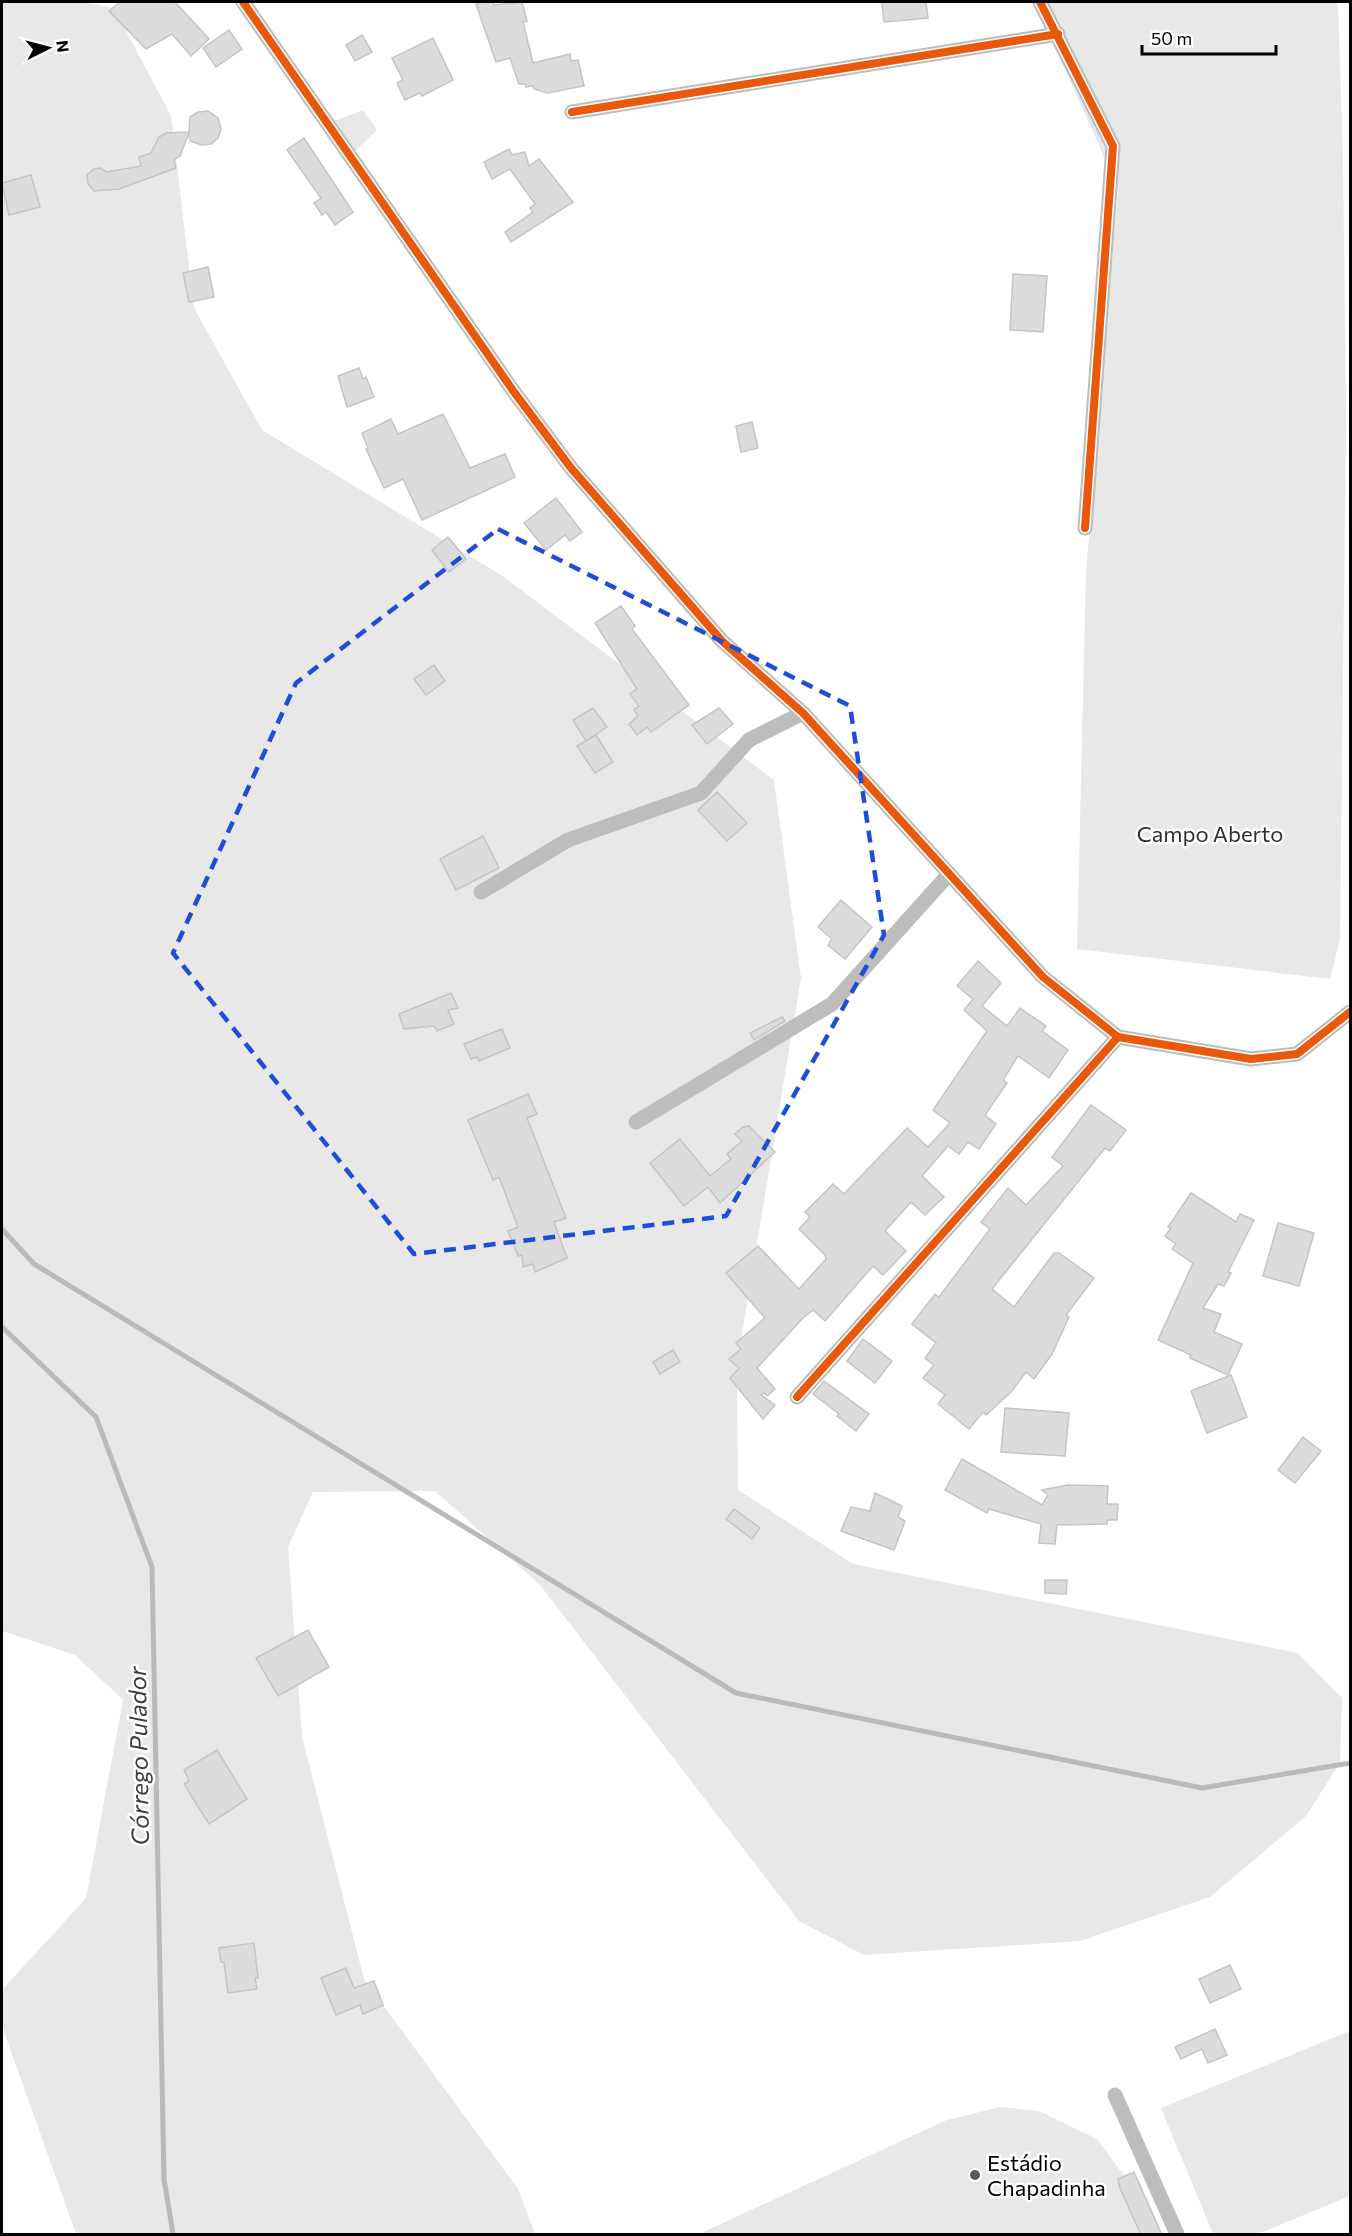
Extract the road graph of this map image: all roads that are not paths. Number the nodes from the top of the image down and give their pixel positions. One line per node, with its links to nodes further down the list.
1 (243, 2): 6 (street)
2 (1040, 2): 3 (street)
3 (1058, 34): 4 (street); 5 (street)
4 (572, 112)
5 (1085, 528)
6 (803, 713): 7 (street); 8 (street)
7 (949, 873): 10 (street); 11 (street)
8 (481, 892)
9 (1350, 1012): 10 (street)
10 (1118, 1037): 12 (street)
11 (636, 1122)
12 (797, 1397)
13 (1115, 2095): 14 (street)
14 (1177, 2235)

